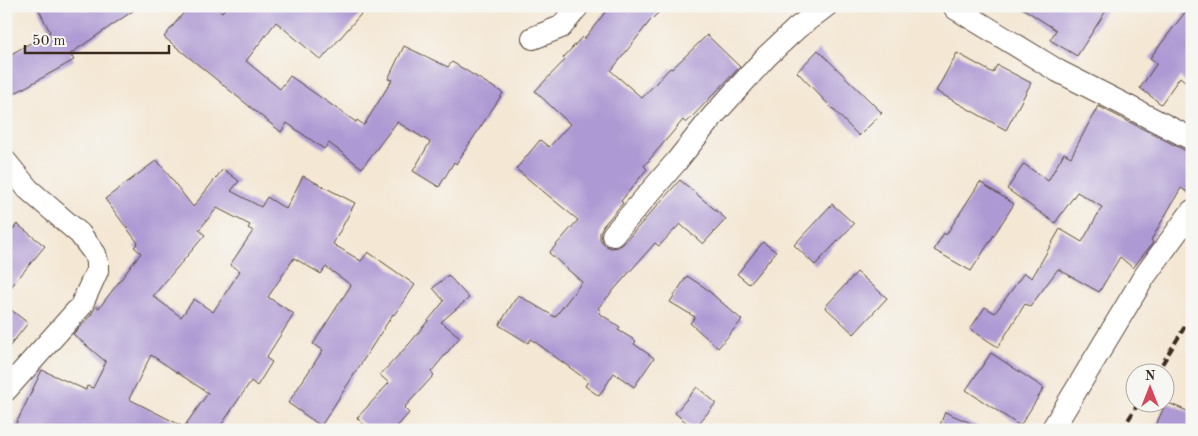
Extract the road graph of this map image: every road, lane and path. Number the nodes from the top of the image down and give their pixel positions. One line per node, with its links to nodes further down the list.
1 (578, 6): 4 (street)
2 (826, 6): 8 (street)
3 (955, 7): 5 (street)
4 (533, 38)
5 (1192, 139)
6 (6, 162): 9 (street)
7 (1192, 211): 10 (street)
8 (613, 235)
9 (6, 390)
10 (1052, 430)

